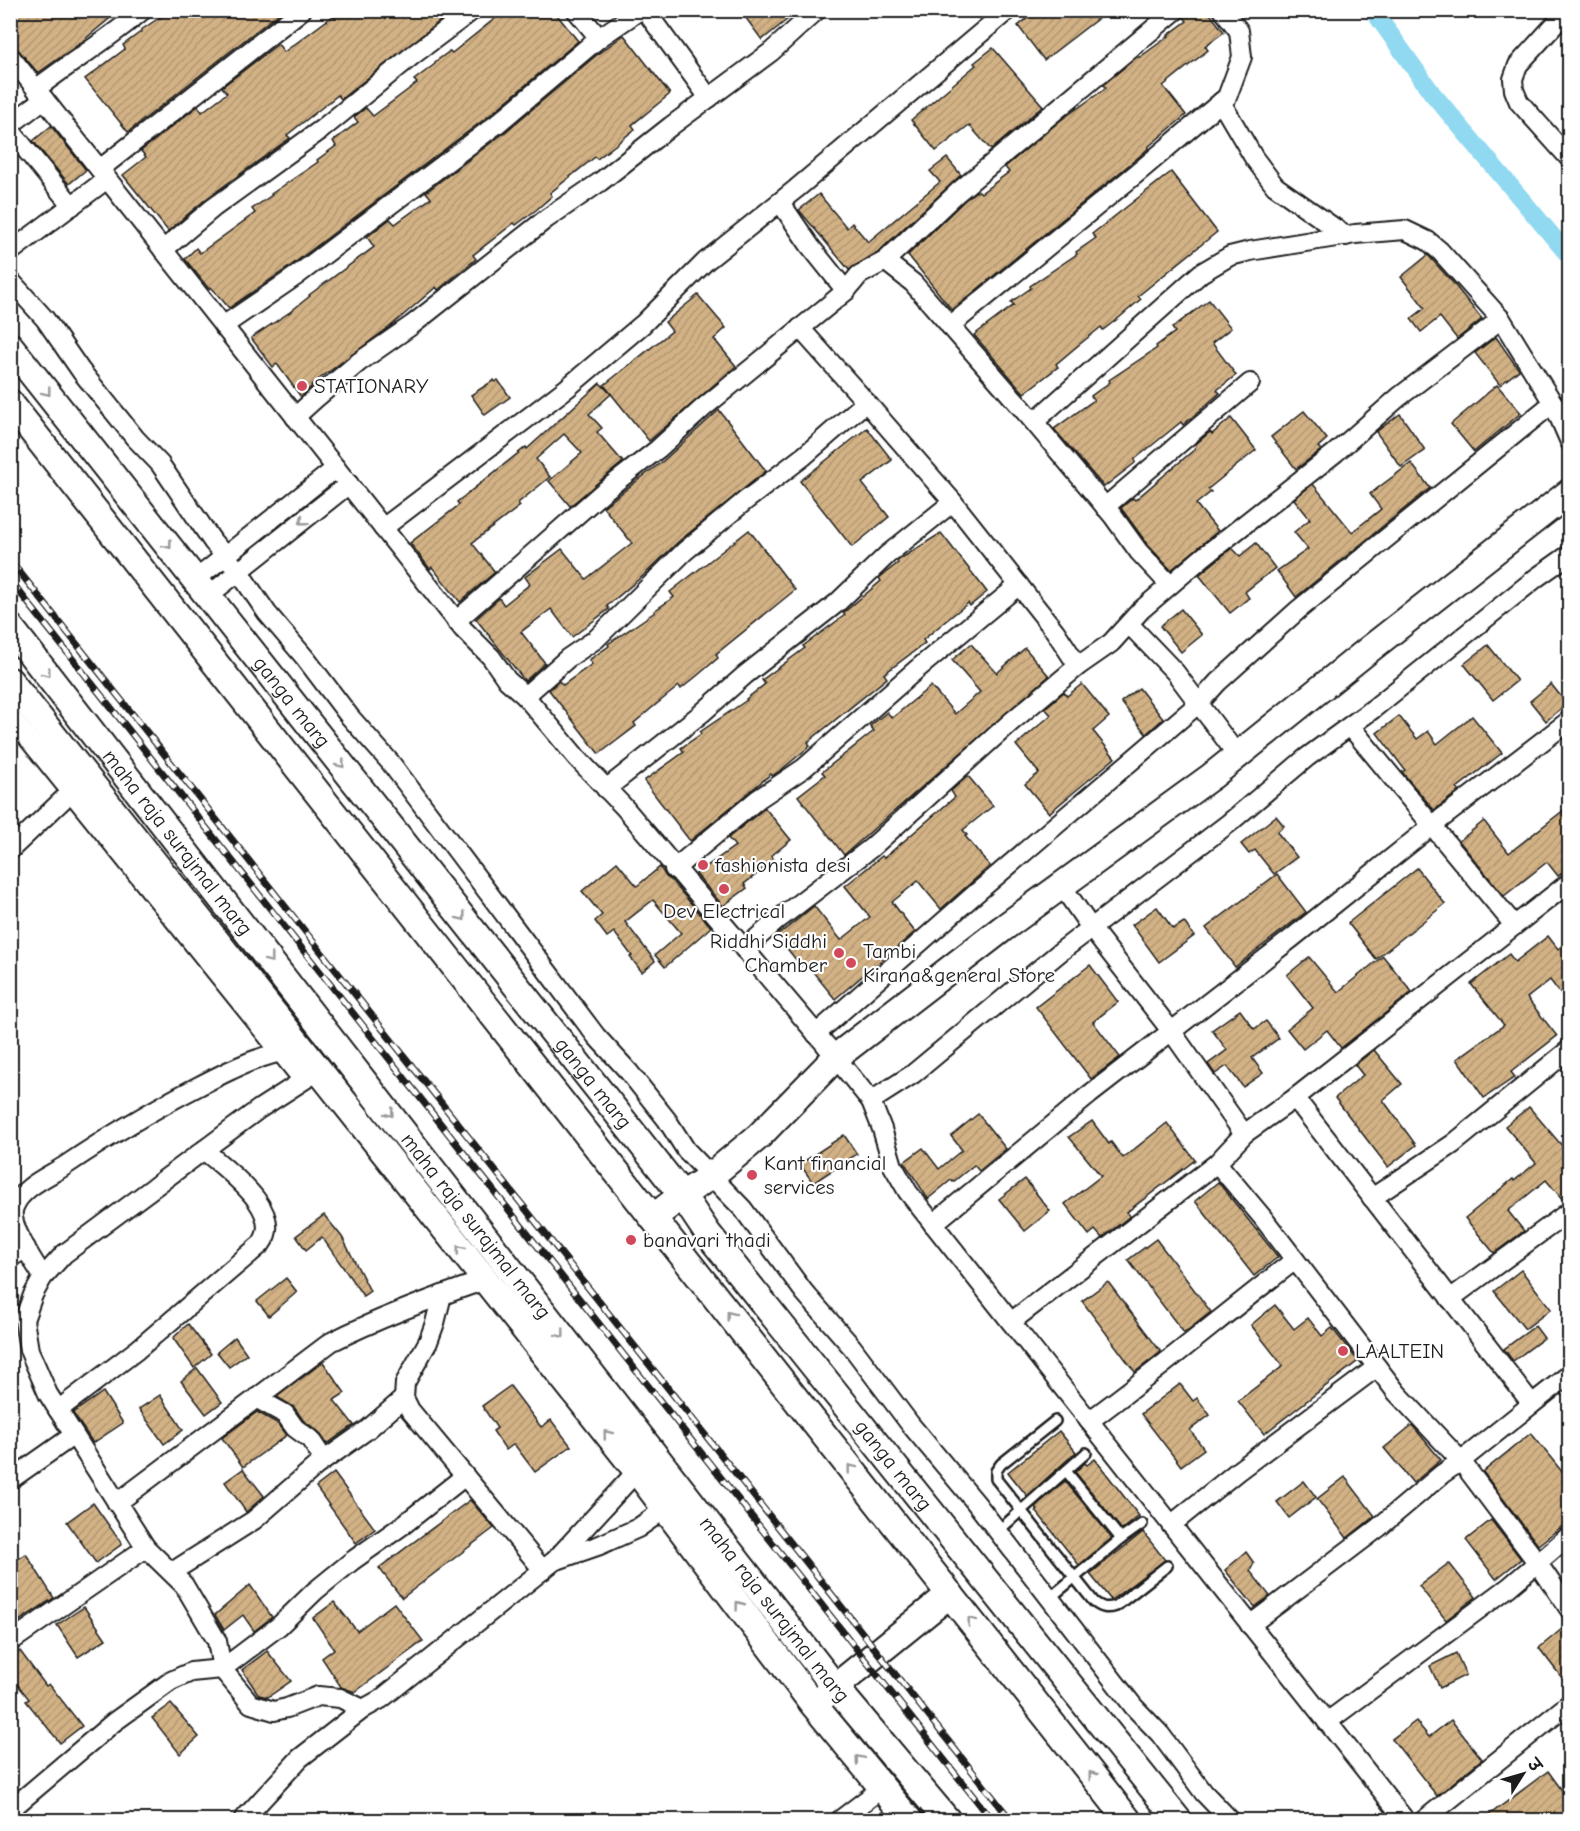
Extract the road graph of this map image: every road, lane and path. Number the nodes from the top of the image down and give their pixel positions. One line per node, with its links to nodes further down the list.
1 (143, 10): 13 (street)
2 (302, 10): 19 (street)
3 (473, 10): 23 (street)
4 (576, 10): 11 (street)
5 (643, 10): 11 (street); 14 (street)
6 (817, 10): 14 (street)
7 (1008, 10): 20 (street)
8 (1176, 10): 25 (street)
9 (1223, 10): 15 (street)
10 (1568, 10): 18 (street)
11 (599, 38): 29 (street)
12 (10, 56): 13 (street)
13 (40, 94): 16 (street); 19 (street)
14 (709, 98): 37 (street)
15 (1221, 102): 22 (street); 30 (street)
16 (10, 125)
17 (10, 130): 21 (street)
18 (1569, 159)
19 (104, 174): 21 (street); 23 (street)
20 (780, 202): 27 (street); 45 (street)
21 (72, 206): 24 (street)
22 (1346, 236): 28 (street); 38 (street)
23 (163, 250): 29 (street)
24 (10, 252)
25 (885, 261): 27 (street); 30 (street)
26 (10, 280): 47 (street)
27 (846, 291): 31 (street)
28 (1501, 319): 36 (street); 50 (street)
29 (223, 326): 37 (street)
30 (950, 326): 38 (street)
31 (800, 328): 34 (street); 52 (street)
32 (10, 346): 51 (street, ganga marg, one-way to 51)
33 (1250, 383): 44 (street)
34 (866, 402): 43 (street); 57 (street)
35 (10, 403): 89 (street, ganga marg)
36 (1554, 403): 39 (street); 58 (street)
37 (296, 417): 40 (street)
38 (1034, 422): 44 (street)
39 (1569, 442)
40 (336, 468): 41 (street); 47 (street)
41 (349, 484): 45 (street); 48 (street, one-way to 48)
42 (1569, 492): 62 (street)
43 (953, 502): 49 (street); 63 (street)
44 (1105, 507): 50 (street)
45 (383, 528): 52 (street)
46 (1569, 554): 61 (street)
47 (227, 556): 48 (street); 51 (street)
48 (239, 572): 51 (street); 85 (street)
49 (1019, 585): 55 (street); 67 (street)
50 (1170, 585): 53 (street)
51 (201, 588): 86 (street, ganga marg, one-way to 86)
52 (456, 621): 57 (street)
53 (1129, 624): 55 (street); 58 (street)
54 (10, 627): 77 (street, maha raja surajmal marg, one-way to 77)
55 (1078, 666): 72 (street)
56 (10, 681): 79 (street, maha raja surajmal marg)
57 (525, 696): 63 (street)
58 (1198, 704): 62 (street); 74 (street)
59 (12, 720): 64 (street)
60 (1569, 720): 65 (street)
61 (1350, 726): 65 (street); 71 (street)
62 (1238, 756): 69 (street)
63 (606, 789): 67 (street)
64 (71, 792): 66 (street); 76 (street)
65 (1433, 825): 70 (street); 73 (street)
66 (10, 850)
67 (674, 869): 72 (street)
68 (1569, 882): 70 (street)
69 (1062, 886): 71 (street); 78 (street)
70 (1514, 925): 80 (street)
71 (1091, 928): 73 (street); 81 (street)
72 (744, 949): 74 (street)
73 (1172, 1032): 82 (street); 90 (street)
74 (816, 1034): 78 (street)
75 (1569, 1049): 87 (street)
76 (281, 1052): 79 (street); 91 (street)
77 (342, 1052): 79 (street); 135 (street, maha raja surajmal marg, one-way to 135)
78 (836, 1057): 81 (street); 85 (street)
79 (310, 1075): 83 (street); 95 (street, maha raja surajmal marg, one-way to 79)
80 (1294, 1098): 82 (street); 87 (street)
81 (871, 1101): 90 (street)
82 (1244, 1134): 84 (street)
83 (204, 1150): 94 (street); 104 (street)
84 (1217, 1163): 93 (street); 98 (street)
85 (711, 1176): 86 (street); 120 (street)
86 (682, 1195): 89 (street); 147 (street, ganga marg)
87 (1372, 1198): 97 (street)
88 (1569, 1211): 97 (street)
89 (653, 1218): 129 (street, ganga marg, one-way to 89)
90 (933, 1224): 98 (street)
91 (26, 1248): 92 (street); 94 (street)
92 (10, 1258)
93 (1295, 1260): 99 (street); 106 (street)
94 (43, 1277): 104 (street)
95 (485, 1280): 96 (street); 111 (street, maha raja surajmal marg, one-way to 95)
96 (442, 1295): 101 (street); 102 (street)
97 (1450, 1299): 103 (street)
98 (1011, 1322): 106 (street)
99 (1377, 1367): 110 (street); 119 (street)
100 (1569, 1374): 103 (street)
101 (256, 1398): 109 (street); 115 (street)
102 (404, 1398): 109 (street); 113 (street)
103 (1532, 1404): 110 (street)
104 (58, 1410): 107 (street)
105 (1055, 1421): 117 (lane)
106 (1089, 1421): 119 (street)
107 (74, 1435): 114 (street); 115 (street)
108 (1086, 1453): 112 (lane)
109 (324, 1460): 127 (street)
110 (1461, 1461): 124 (street); 132 (street)
111 (637, 1471): 116 (street, maha raja surajmal marg); 125 (street)
112 (1066, 1471): 117 (lane); 122 (lane)
113 (465, 1476): 125 (street); 134 (street)
114 (10, 1480)
115 (117, 1503): 123 (street)
116 (666, 1508): 125 (street); 137 (street, maha raja surajmal marg, one-way to 116)
117 (1021, 1509): 120 (lane); 128 (lane)
118 (1142, 1524): 122 (lane)
119 (1172, 1526): 132 (street)
120 (997, 1532): 130 (street)
121 (1569, 1535): 124 (street)
122 (1121, 1539): 128 (lane)
123 (146, 1548): 127 (street); 133 (street)
124 (1537, 1562): 131 (street); 139 (street)
125 (549, 1566): 138 (street)
126 (1167, 1566): 128 (lane)
127 (172, 1572): 134 (street)
128 (1075, 1578): 130 (lane)
129 (950, 1594): 135 (street); 146 (street, ganga marg, one-way to 129)
130 (1051, 1598): 148 (street)
131 (1569, 1610)
132 (1250, 1625): 139 (street)
133 (10, 1642)
134 (222, 1669): 138 (street); 141 (street)
135 (835, 1687): 137 (street); 145 (street, maha raja surajmal marg)
136 (1569, 1703): 150 (street)
137 (813, 1704): 140 (street, maha raja surajmal marg, one-way to 137)
138 (363, 1709): 142 (street)
139 (1327, 1722): 149 (street)
140 (882, 1788): 143 (street); 144 (street, maha raja surajmal marg)
141 (10, 1810)
142 (243, 1821)
143 (840, 1821)
144 (909, 1821)
145 (947, 1821)
146 (1128, 1821)
147 (1178, 1821)
148 (1230, 1821)
149 (1405, 1821)
150 (1424, 1821)

